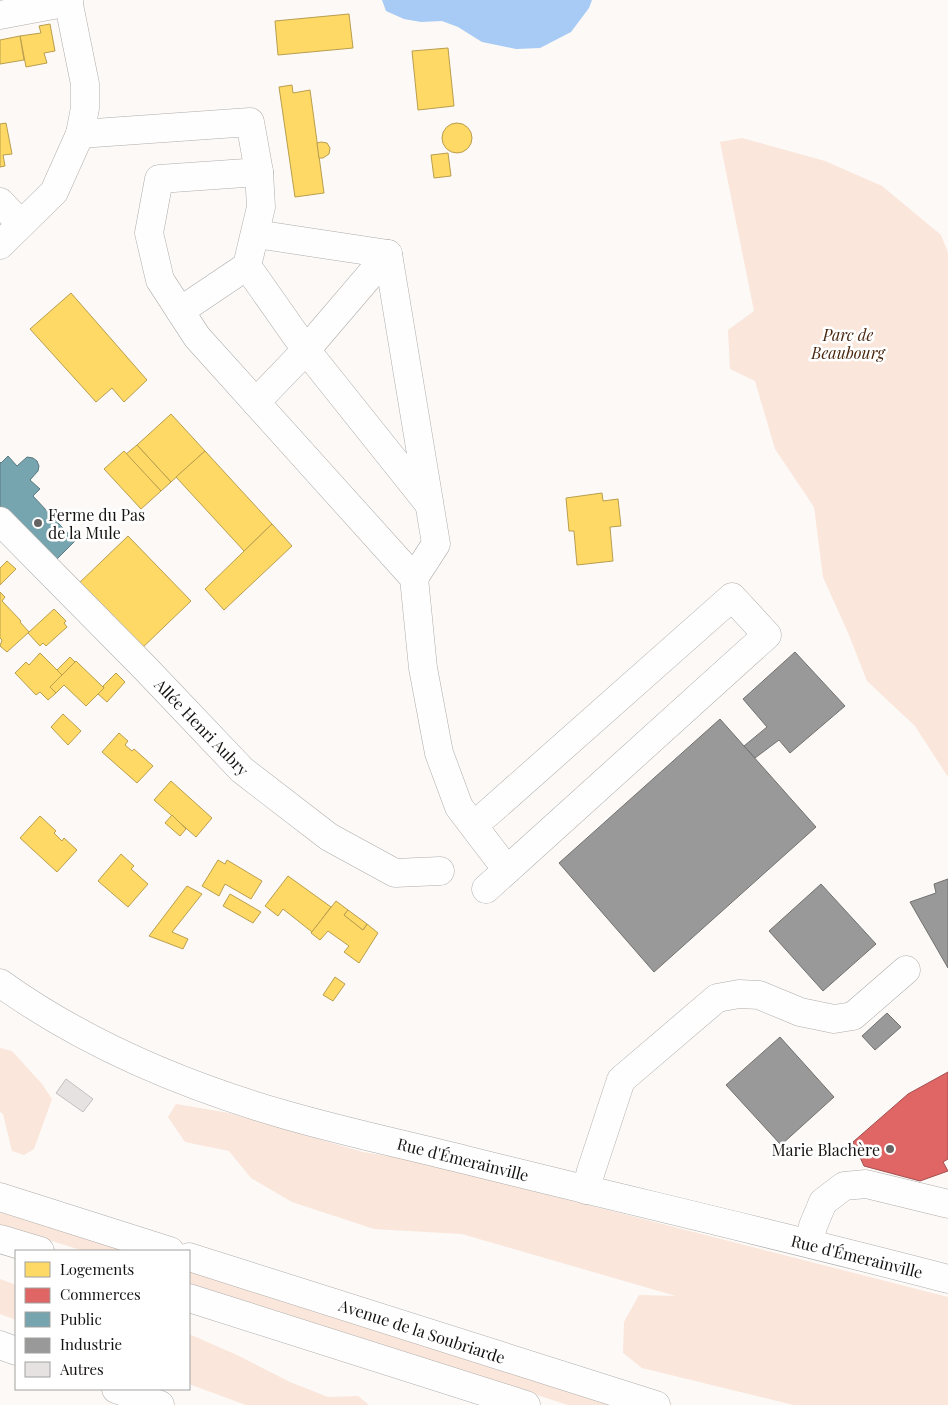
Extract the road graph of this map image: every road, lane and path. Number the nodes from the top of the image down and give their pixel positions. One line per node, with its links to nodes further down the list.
1 (68, 1): 2 (street); 3 (street)
2 (0, 14)
3 (80, 134): 4 (street); 6 (street)
4 (259, 172): 7 (street); 11 (street)
5 (0, 202): 6 (street)
6 (22, 224): 8 (street)
7 (256, 234): 9 (street); 10 (street)
8 (0, 245)
9 (388, 254): 12 (street); 14 (street)
10 (247, 266): 11 (street); 12 (street)
11 (180, 311): 13 (street)
12 (306, 350): 13 (street); 14 (street)
13 (256, 402): 16 (street)
14 (430, 505): 16 (street)
15 (0, 521): 19 (street, Allée Henri Aubry)
16 (414, 578): 18 (street)
17 (486, 815): 18 (street)
18 (507, 870): 20 (street)
19 (440, 871)
20 (486, 889)
21 (906, 970): 23 (street)
22 (0, 983): 23 (street, Rue d'Émerainville)
23 (586, 1190): 27 (street, Rue d'Émerainville)
24 (0, 1197): 29 (street)
25 (948, 1204): 27 (street)
26 (0, 1239): 28 (street)
27 (809, 1243): 31 (street, Rue d'Émerainville)
28 (37, 1250)
29 (167, 1250)
30 (190, 1257): 38 (street, Avenue de la Soubriarde)
31 (948, 1279)
32 (190, 1298): 37 (street)
33 (0, 1345): 34 (street)
34 (15, 1351)
35 (119, 1390): 36 (street)
36 (160, 1405)
37 (526, 1405)
38 (656, 1405)

